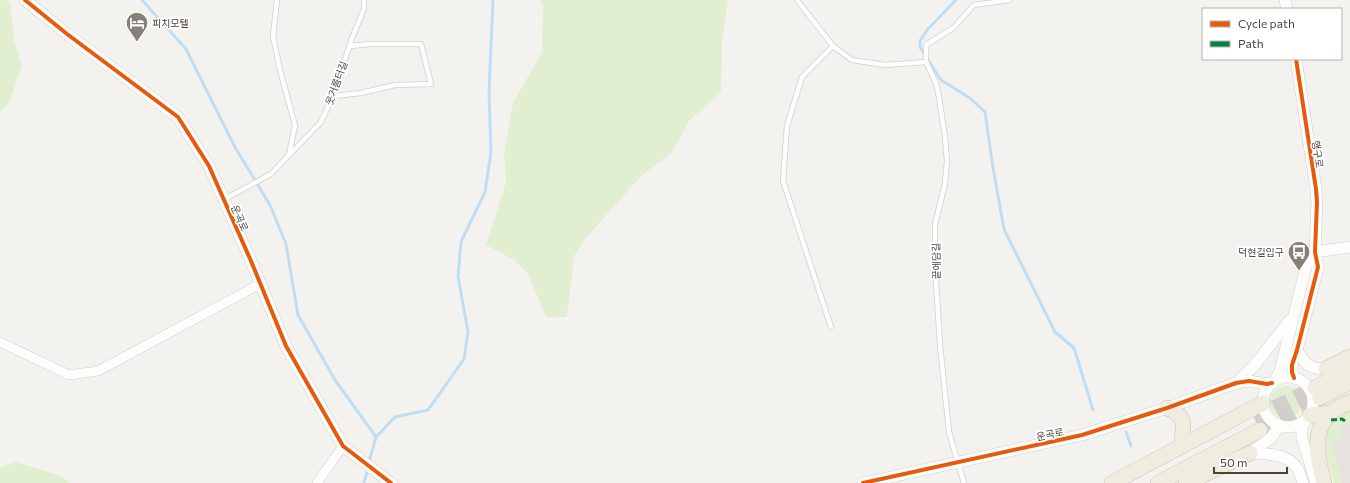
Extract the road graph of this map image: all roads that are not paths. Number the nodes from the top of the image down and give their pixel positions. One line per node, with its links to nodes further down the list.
1 (25, 0): 12 (street, 운곡로)
2 (278, 0): 11 (lane)
3 (364, 0): 6 (lane, 웃거름터길)
4 (797, 0): 7 (lane)
5 (1010, 0): 9 (lane, 끝에담길)
6 (350, 46): 10 (lane, 웃거름터길); 10 (lane)
7 (832, 46): 9 (lane); 17 (lane)
8 (1296, 60): 14 (street, 행구로)
9 (926, 61): 36 (lane, 끝에담길)
10 (333, 96): 11 (lane, 웃거름터길)
11 (289, 155): 12 (lane, 웃거름터길)
12 (223, 199): 15 (street, 운곡로)
13 (1350, 247): 14 (street)
14 (1315, 252): 16 (street); 19 (street, 행구로)
15 (260, 284): 18 (street); 34 (street, 운곡로)
16 (1294, 316): 23 (street); 25 (street)
17 (831, 327)
18 (0, 342)
19 (1298, 350): 21 (street); 26 (street, 행구로)
20 (1350, 356): 21 (highway)
21 (1326, 369): 26 (street)
22 (1350, 370): 26 (highway)
23 (1273, 382): 25 (street); 26 (street); 27 (street)
24 (1350, 382): 26 (highway)
25 (1236, 383): 27 (street); 29 (street, 운곡로)
26 (1308, 386): 31 (street)
27 (1264, 399): 32 (street); 33 (highway)
28 (1350, 402): 30 (highway)
29 (1167, 408): 33 (highway); 36 (street, 운곡로)
30 (1331, 413): 31 (highway); 48 (highway)
31 (1308, 417): 32 (street); 47 (street)
32 (1283, 426): 35 (street); 46 (street)
33 (1181, 446): 41 (highway)
34 (346, 449): 37 (street, 운곡로); 38 (street)
35 (1250, 453): 44 (highway); 45 (street)
36 (958, 462): 39 (street, 운곡로); 40 (lane, 끝에담길)
37 (388, 481)
38 (317, 483)
39 (863, 483)
40 (964, 483)
41 (1112, 483)
42 (1130, 483): 43 (highway)
43 (1158, 483)
44 (1186, 483)
45 (1303, 483)
46 (1308, 483)
47 (1316, 483)
48 (1324, 483)

